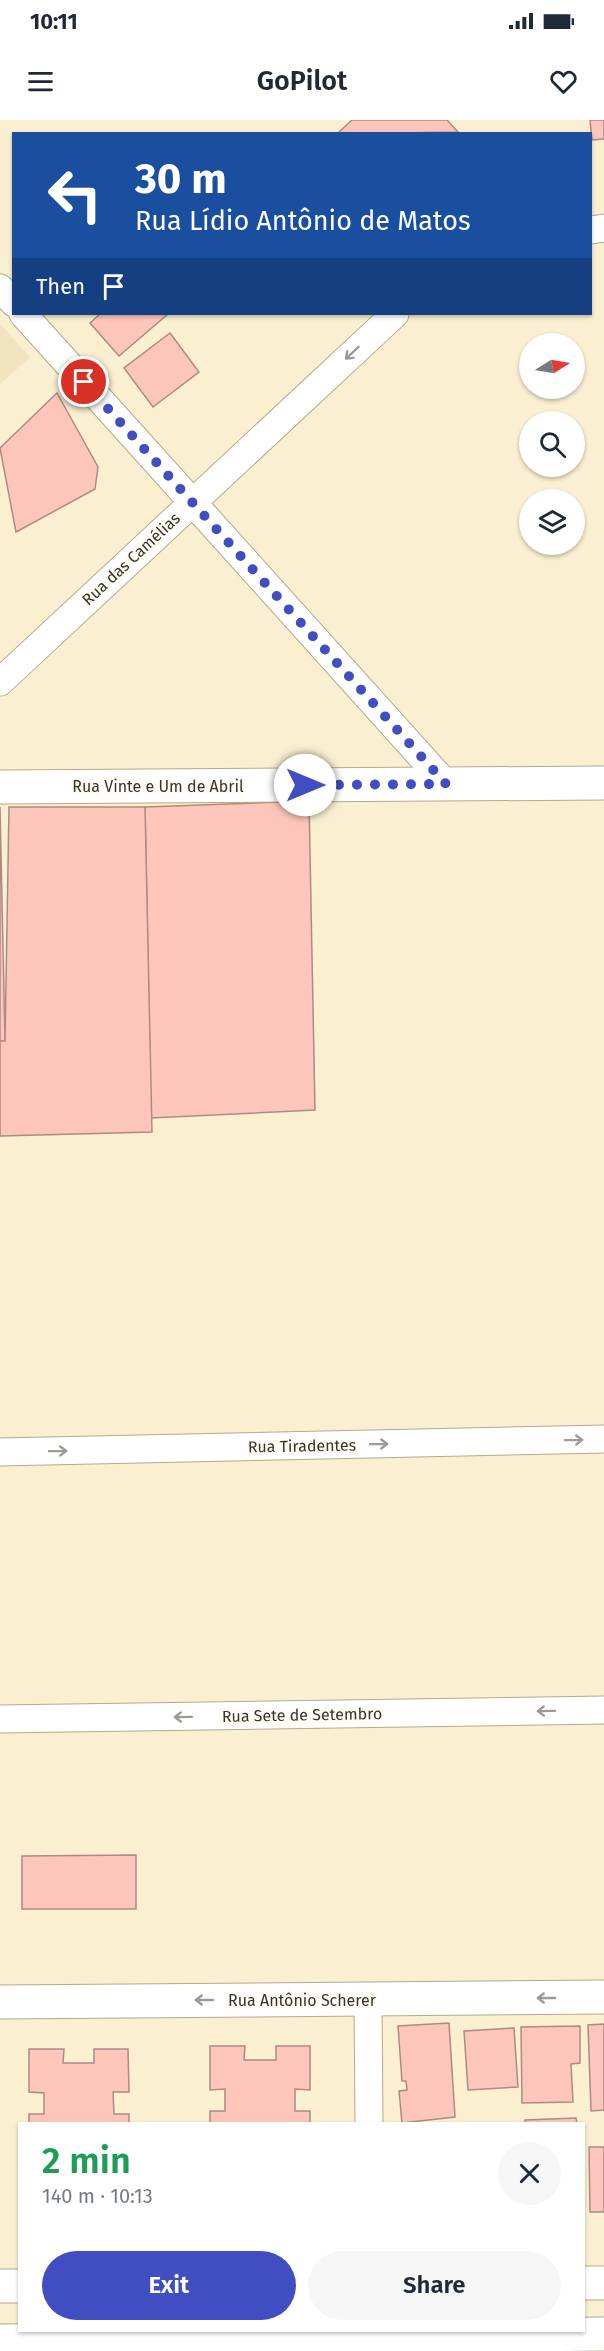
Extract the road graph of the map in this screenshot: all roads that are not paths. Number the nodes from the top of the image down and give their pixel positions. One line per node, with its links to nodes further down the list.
1 (0, 288): 2 (street)
2 (12, 301)
3 (23, 315): 5 (street)
4 (394, 315): 5 (street, Rua das Camélias, one-way to 5)
5 (192, 502): 6 (street, Rua das Camélias); 8 (street)
6 (0, 682)
7 (604, 783): 8 (street, Rua Vinte e Um de Abril)
8 (446, 784): 9 (street, Rua Vinte e Um de Abril)
9 (0, 787)
10 (604, 1439): 11 (street, Rua Tiradentes, one-way to 10)
11 (0, 1452)
12 (604, 1710): 13 (street, Rua Sete de Setembro, one-way to 13)
13 (0, 1719)
14 (604, 1998): 15 (street, Rua Antônio Scherer, one-way to 15)
15 (368, 1999): 16 (street, Rua Antônio Scherer, one-way to 16); 17 (street)
16 (0, 2002)
17 (369, 2122)
18 (585, 2283): 19 (street)
19 (604, 2283)
20 (0, 2286): 21 (street)
21 (18, 2286)
22 (604, 2334): 23 (street)
23 (371, 2339): 24 (street)
24 (0, 2341)

